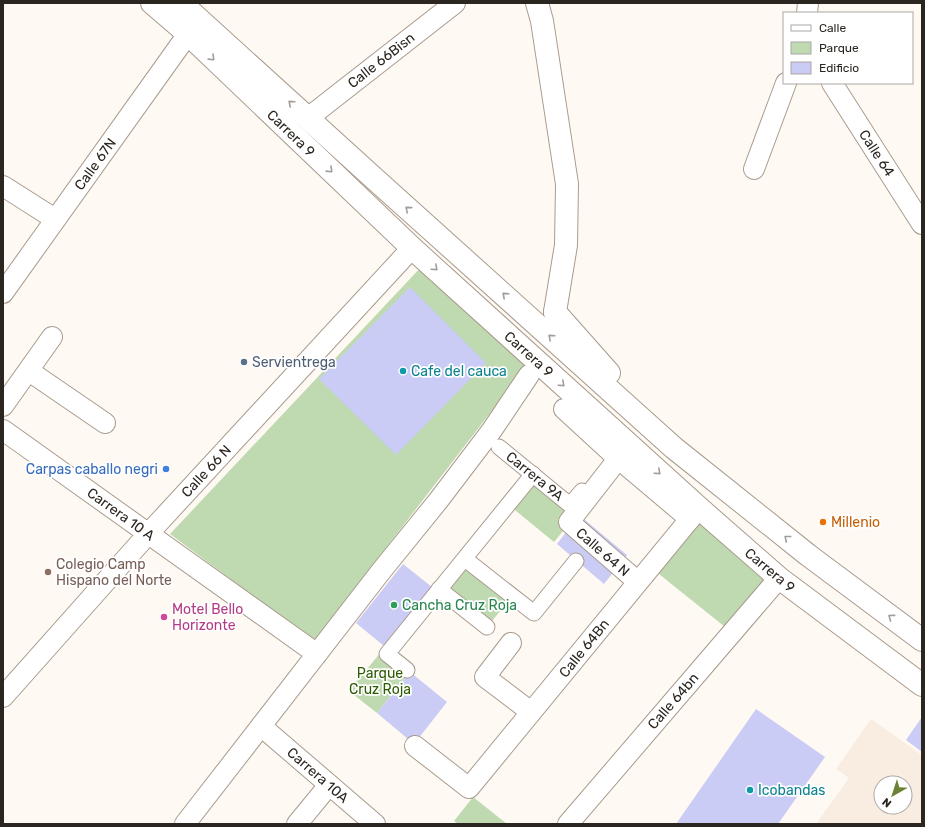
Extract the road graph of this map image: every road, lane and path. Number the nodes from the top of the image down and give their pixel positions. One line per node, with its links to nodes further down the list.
1 (152, 3): 5 (main road, Carrera 9)
2 (181, 3): 8 (main road, Carrera 9, one-way to 2)
3 (455, 3): 8 (street, Calle 66Bisn)
4 (536, 3): 23 (main road)
5 (188, 34): 11 (street, Calle 67N); 13 (main road, Carrera 9, one-way to 13)
6 (786, 84): 9 (street)
7 (833, 84): 12 (street, Calle 64)
8 (308, 118): 23 (main road, Carrera 9, one-way to 8)
9 (754, 169)
10 (3, 186): 11 (street)
11 (56, 219): 14 (street, Calle 67N)
12 (922, 224)
13 (412, 248): 27 (main road, Carrera 9, one-way to 27); 28 (street, Calle 66 N)
14 (3, 293)
15 (52, 337): 16 (street)
16 (29, 371): 18 (street); 20 (street)
17 (529, 375): 37 (street)
18 (3, 406)
19 (564, 409): 24 (street)
20 (105, 423)
21 (3, 430): 28 (street, Carrera 10 A)
22 (499, 447): 25 (street, Carrera 9A)
23 (674, 448): 35 (main road, Carrera 9, one-way to 23)
24 (615, 456): 26 (street); 27 (street)
25 (532, 474): 26 (street, Carrera 9A); 29 (street)
26 (569, 514): 32 (street, Calle 64 N)
27 (694, 514): 31 (main road, Carrera 9); 32 (street, Calle 64Bn)
28 (148, 534): 37 (street, Carrera 10 A); 40 (street, Calle 66 N)
29 (465, 559): 30 (street); 33 (street)
30 (576, 561)
31 (779, 578): 39 (main road, Carrera 9); 48 (street, Calle 64bn)
32 (638, 582): 41 (street, Calle 64Bn)
33 (440, 589): 34 (street); 38 (street)
34 (487, 627)
35 (922, 640)
36 (511, 642): 41 (street)
37 (317, 654): 42 (street)
38 (407, 670)
39 (922, 685)
40 (3, 697)
41 (531, 712): 43 (street, Calle 64Bn)
42 (261, 726): 44 (street, Carrera 10A); 45 (street)
43 (415, 746)
44 (329, 785): 46 (street); 47 (street, Carrera 10A)
45 (185, 824)
46 (297, 824)
47 (375, 824)
48 (568, 824)

